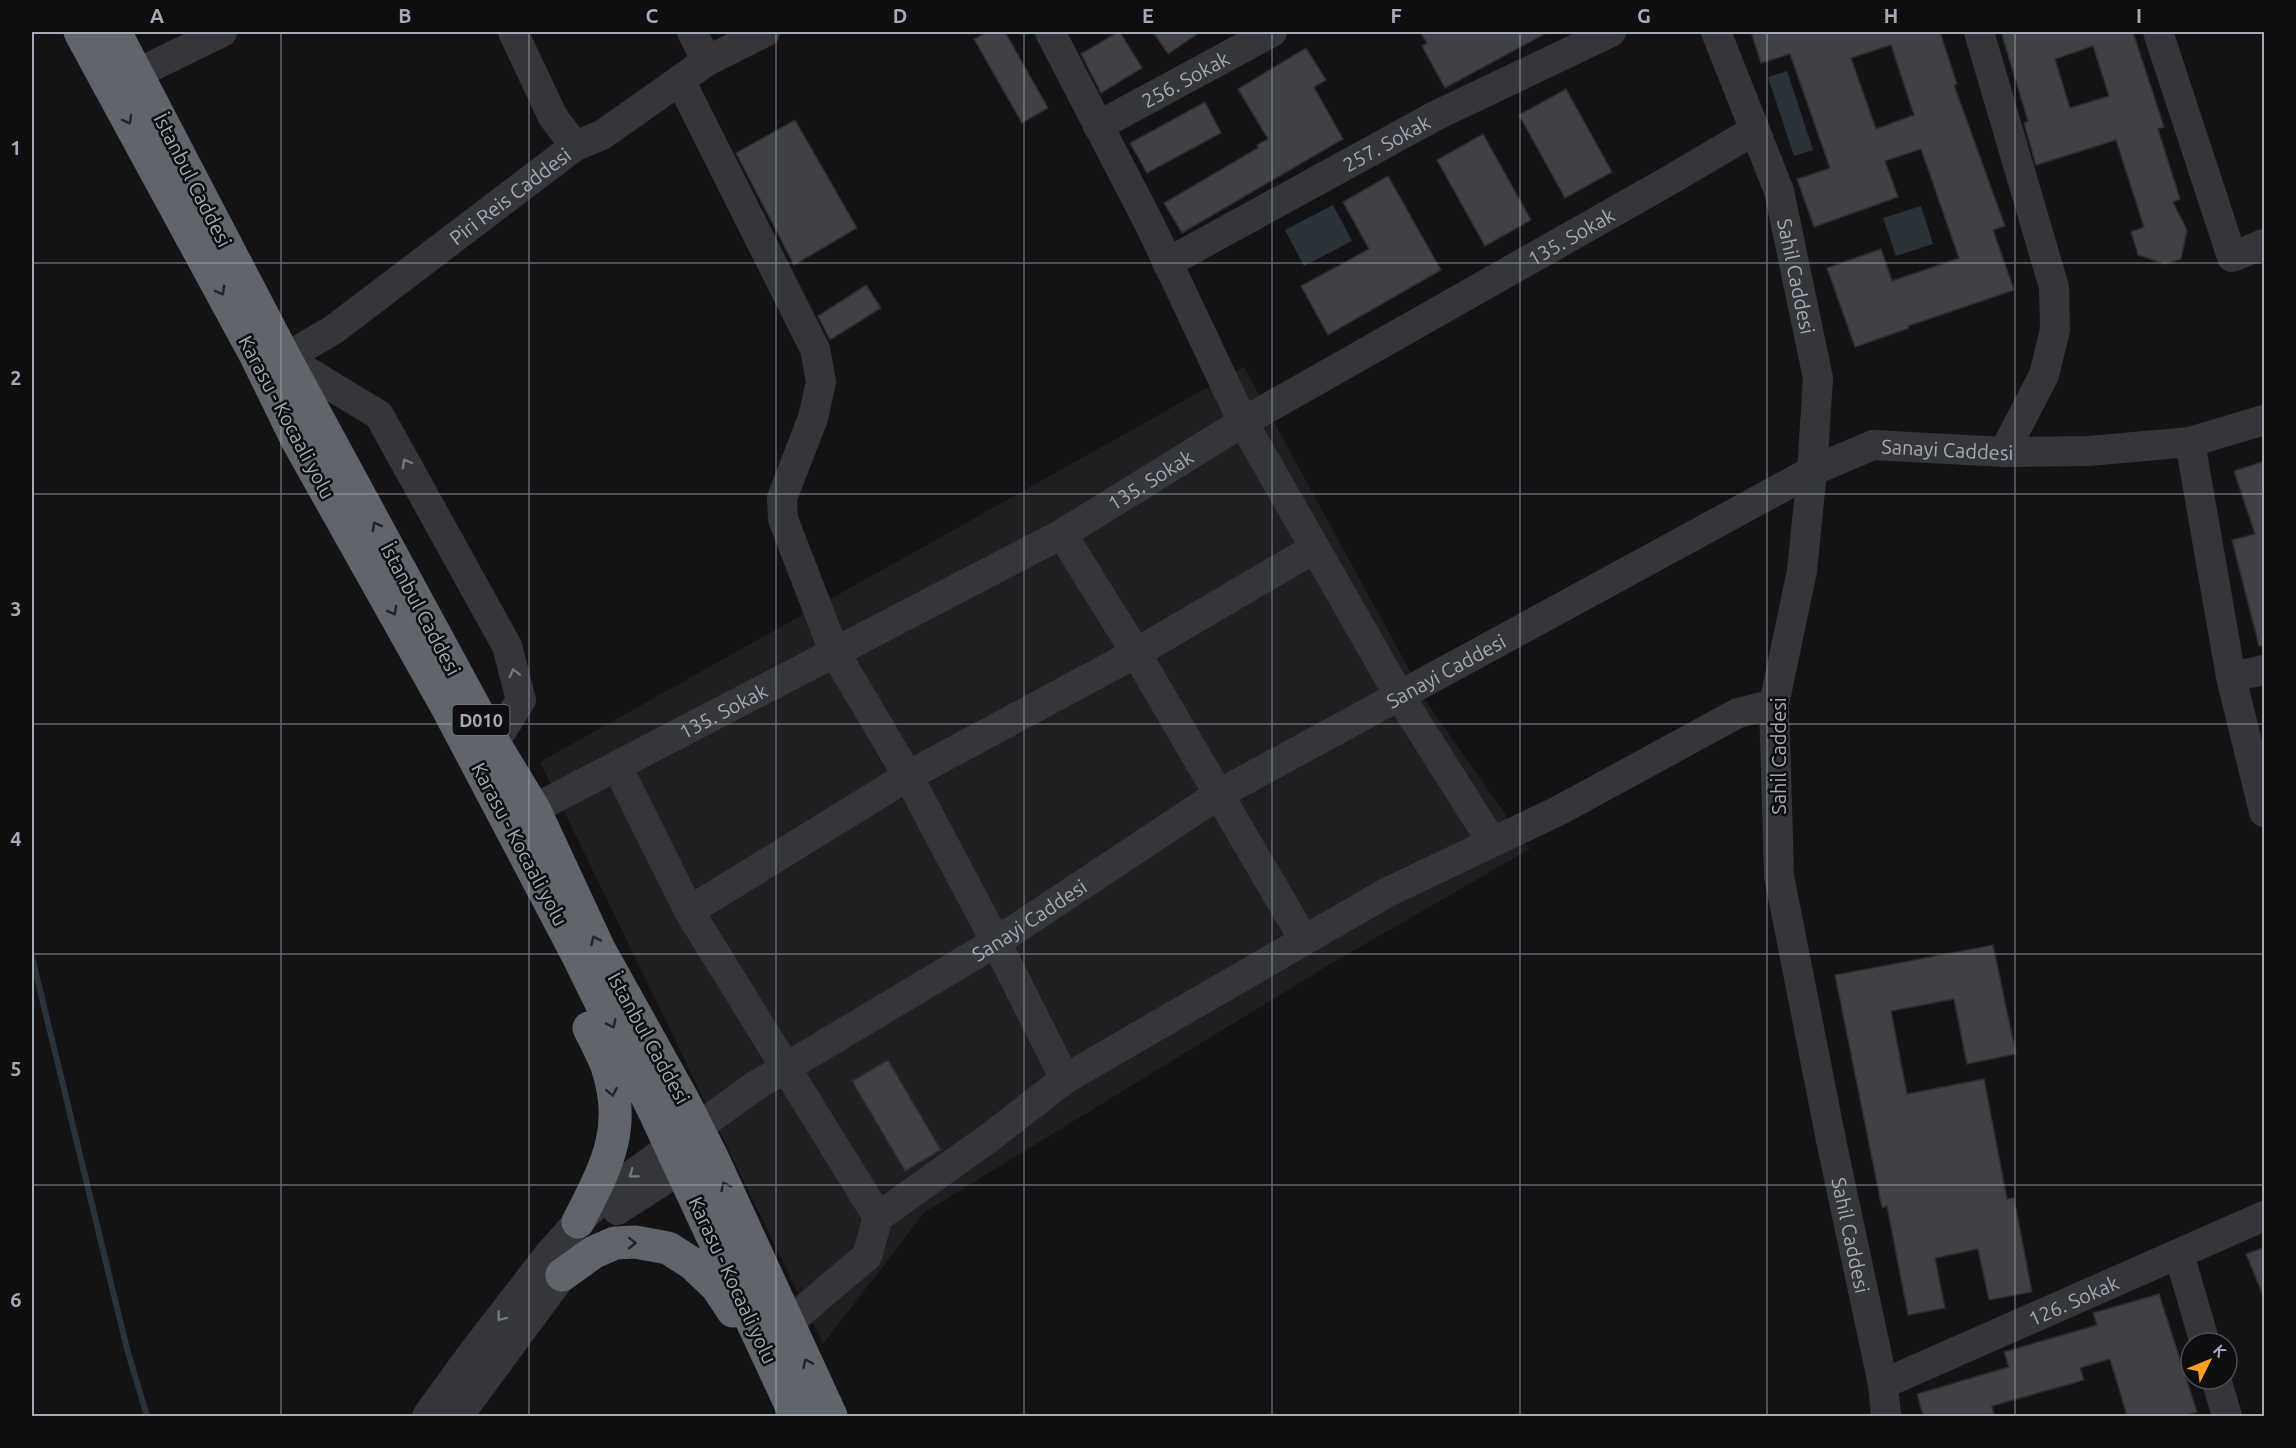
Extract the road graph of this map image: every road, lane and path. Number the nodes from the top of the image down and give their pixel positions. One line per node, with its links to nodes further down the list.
1 (80, 32): 15 (highway, Karasu - Kocaali yolu / D010)
2 (115, 32): 15 (highway, D010)
3 (222, 32): 15 (street)
4 (513, 32): 18 (street)
5 (692, 32): 13 (street)
6 (765, 32): 13 (street, Piri Reis Caddesi)
7 (1050, 32): 16 (street)
8 (1272, 32): 16 (street, 256. Sokak)
9 (1611, 32): 20 (street, 257. Sokak)
10 (1716, 32): 17 (street, Sahil Caddesi)
11 (1979, 32): 25 (street)
12 (2158, 32): 19 (street)
13 (707, 61): 14 (street, Piri Reis Caddesi)
14 (680, 80): 18 (street, Piri Reis Caddesi); 29 (street)
15 (125, 81): 21 (highway, Karasu - Kocaali yolu / D010)
16 (1098, 126): 20 (street)
17 (1755, 130): 23 (street, 135. Sokak); 26 (street, Sahil Caddesi)
18 (575, 146): 21 (street, Piri Reis Caddesi)
19 (2265, 244)
20 (1167, 264): 23 (street)
21 (275, 367): 35 (highway, İstanbul Caddesi / D010, one-way to 21); 35 (street, one-way to 21); 40 (highway, Karasu - Kocaali yolu / D010, one-way to 40)
22 (2265, 420): 24 (street, Sanayi Caddesi)
23 (1243, 422): 27 (street, 135. Sokak); 28 (street)
24 (2190, 442): 25 (street, Sanayi Caddesi); 32 (street)
25 (2004, 452): 26 (street, Sanayi Caddesi)
26 (1812, 471): 33 (street, Sanayi Caddesi); 34 (street, Sahil Caddesi)
27 (1062, 534): 29 (street, 135. Sokak); 30 (street)
28 (1315, 548): 30 (street); 33 (street)
29 (834, 651): 37 (street, 135. Sokak); 38 (street)
30 (1136, 653): 38 (street); 39 (street)
31 (2265, 670): 32 (street)
32 (2231, 677): 36 (street)
33 (1400, 695): 39 (street, Sanayi Caddesi); 43 (street)
34 (1774, 704): 43 (street); 58 (street, Sahil Caddesi)
35 (494, 743): 41 (highway, İstanbul Caddesi / D010)
36 (2257, 749): 42 (street)
37 (617, 766): 41 (street, 135. Sokak); 44 (street)
38 (908, 776): 44 (street); 46 (street)
39 (1219, 794): 45 (street); 46 (street, Sanayi Caddesi)
40 (498, 804): 50 (highway, Karasu - Kocaali yolu / D010, one-way to 50); 53 (highway, one-way to 53)
41 (534, 809): 49 (highway, İstanbul Caddesi / D010, one-way to 41)
42 (2265, 812)
43 (1492, 842): 45 (street)
44 (689, 911): 47 (street)
45 (1304, 940): 48 (street)
46 (996, 942): 47 (street, Sanayi Caddesi); 48 (street)
47 (785, 1068): 49 (street, Sanayi Caddesi); 52 (street)
48 (1065, 1079): 52 (street)
49 (704, 1141): 50 (street, Sanayi Caddesi); 56 (highway, İstanbul Caddesi / D010, one-way to 49)
50 (676, 1157): 53 (street, one-way to 53); 55 (street); 59 (highway, Karasu - Kocaali yolu / D010)
51 (2265, 1216): 54 (street, 126. Sokak)
52 (878, 1217): 56 (street)
53 (578, 1222): 61 (street, one-way to 61)
54 (2179, 1254): 57 (street); 58 (street, 126. Sokak)
55 (562, 1275): 59 (highway, one-way to 59); 62 (street)
56 (788, 1323): 64 (highway, İstanbul Caddesi / D010, one-way to 56)
57 (2201, 1331)
58 (1883, 1384): 65 (street, Sahil Caddesi)
59 (781, 1385): 63 (highway, Karasu - Kocaali yolu / D010)
60 (2220, 1391): 66 (street)
61 (427, 1416)
62 (458, 1416)
63 (796, 1416)
64 (831, 1416)
65 (1882, 1416)
66 (2227, 1416)

